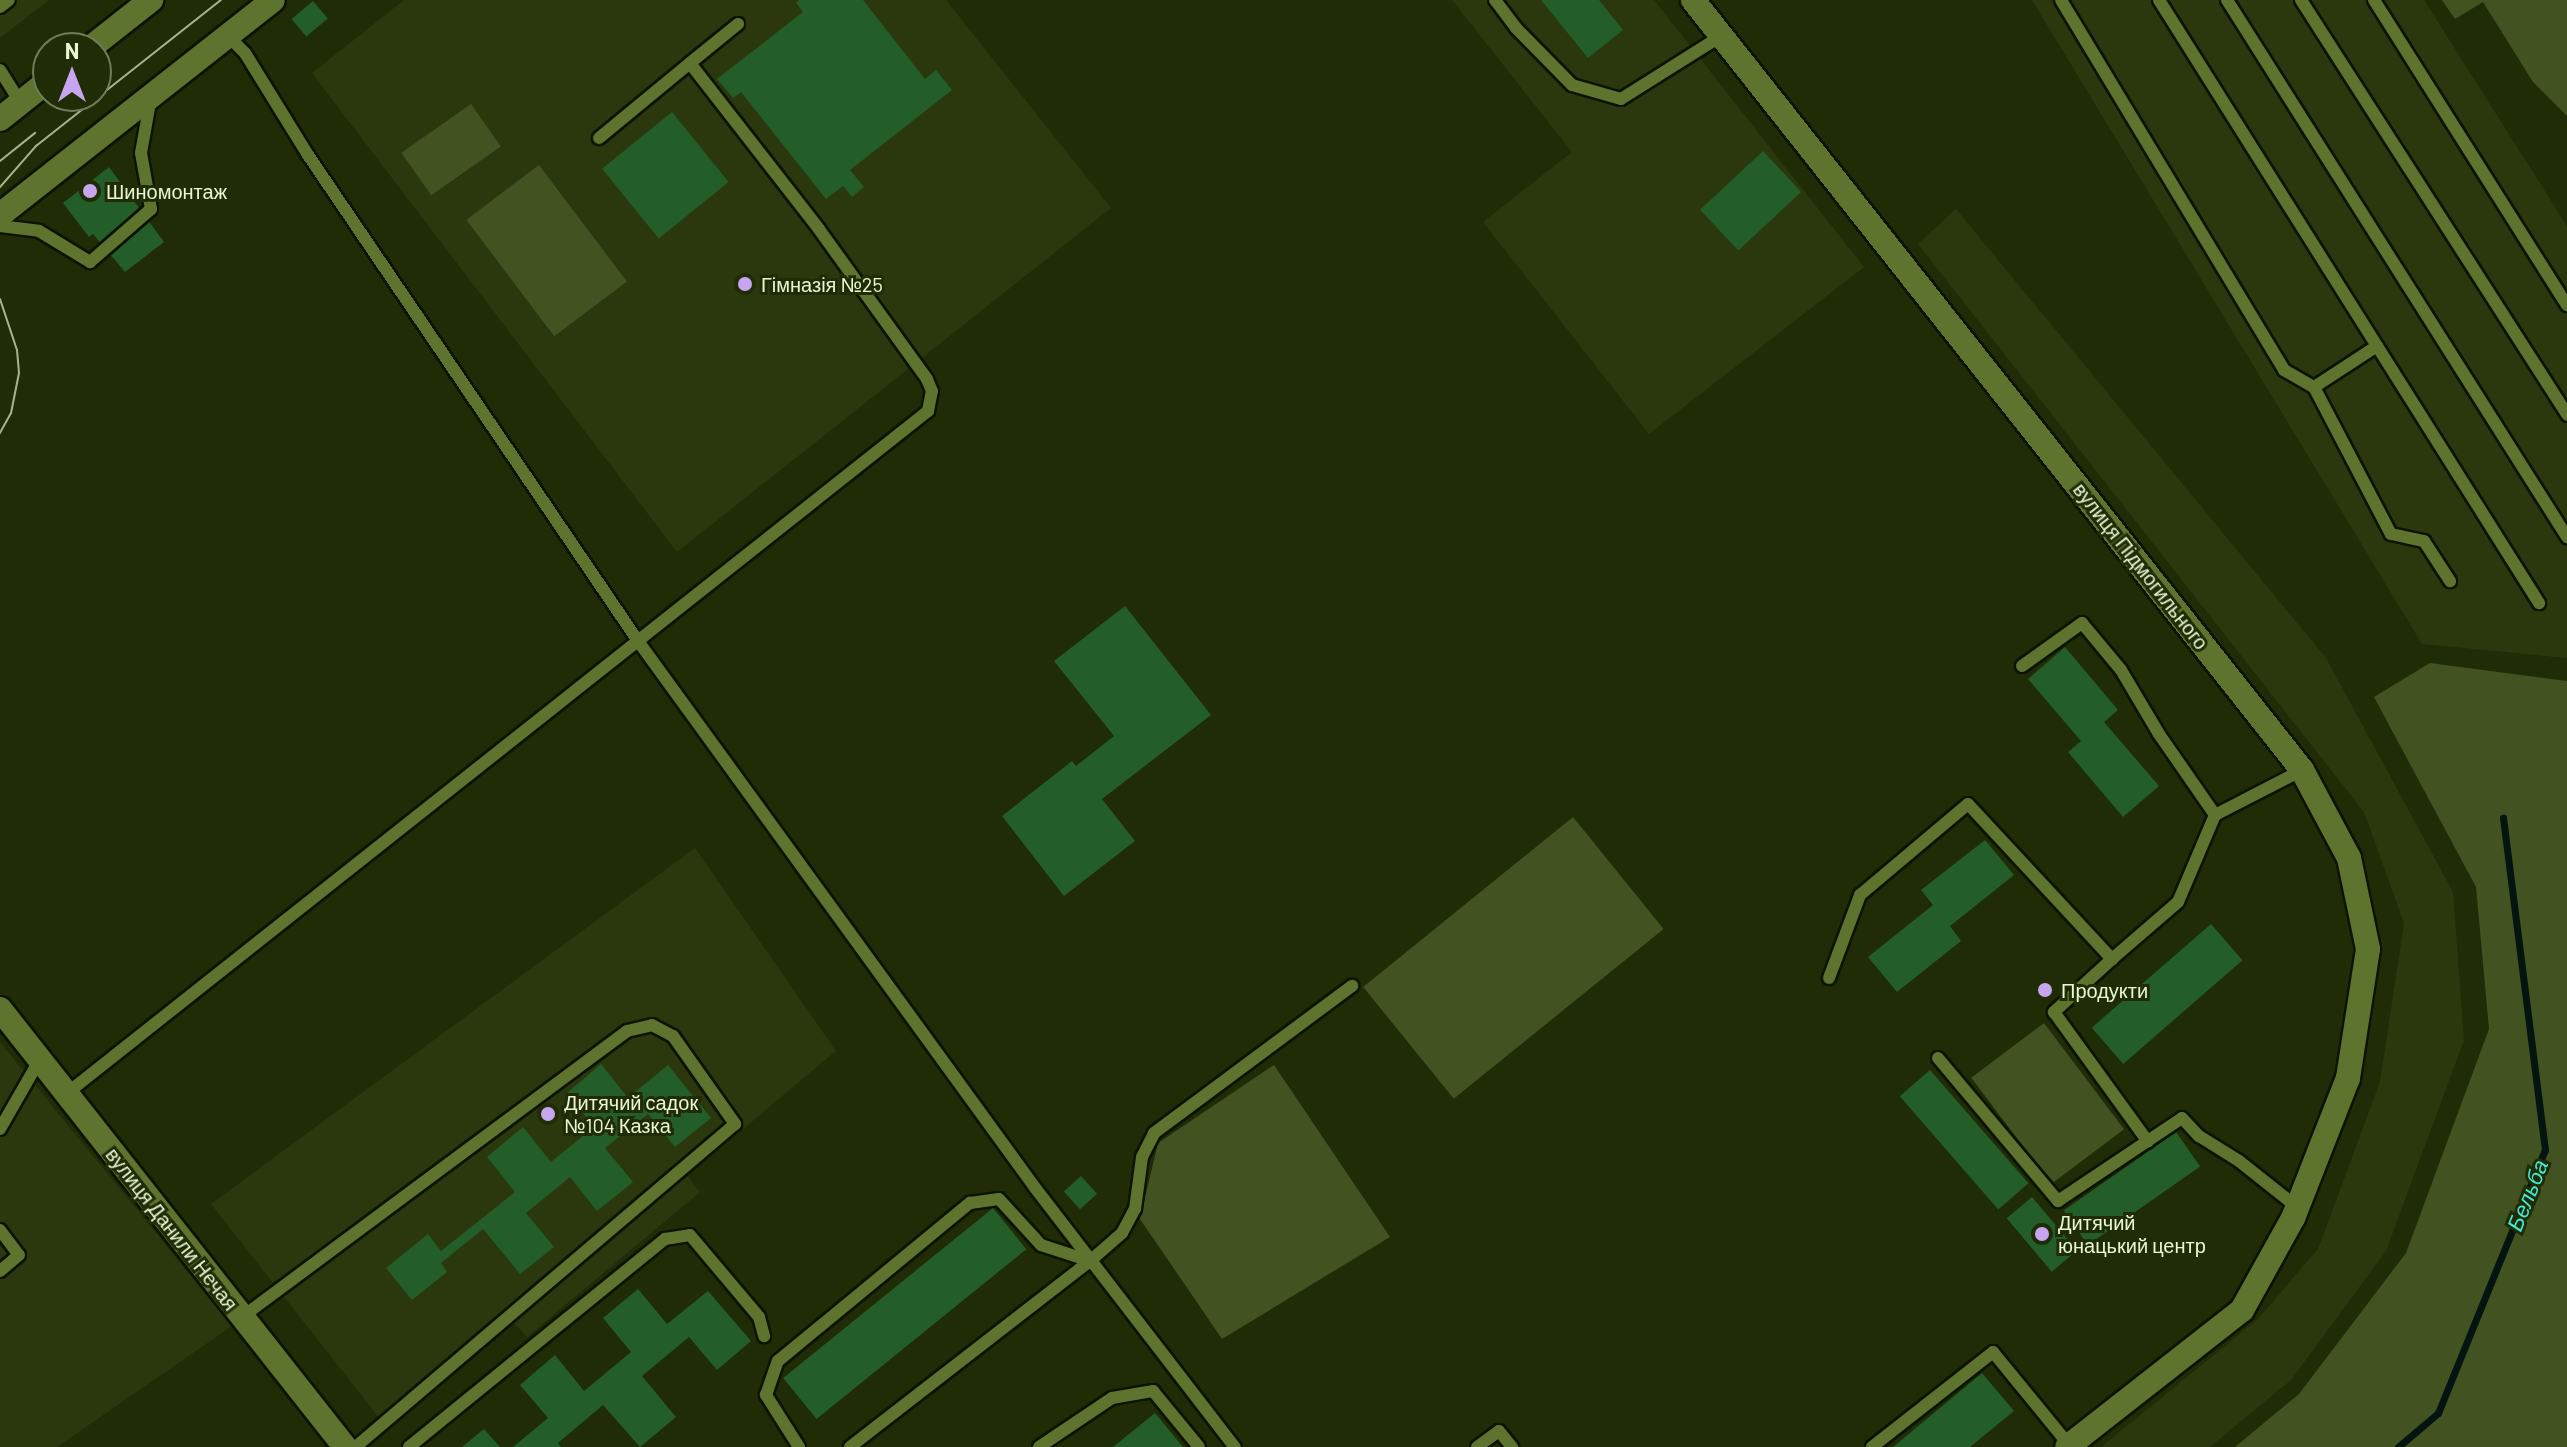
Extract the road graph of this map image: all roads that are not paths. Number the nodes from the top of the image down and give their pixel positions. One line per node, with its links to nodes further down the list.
1 (9, 0): 11 (lane)
2 (151, 0): 13 (street)
3 (273, 0): 14 (street)
4 (1495, 0): 15 (lane)
5 (1693, 0): 15 (street, вулиця Підмогильного)
6 (2061, 0): 27 (lane)
7 (2159, 0): 26 (lane)
8 (2227, 0): 29 (lane)
9 (2301, 0): 28 (lane)
10 (2374, 0): 25 (lane)
11 (0, 7)
12 (738, 24): 16 (lane)
13 (110, 32)
14 (228, 36): 19 (street); 32 (lane)
15 (1721, 36): 34 (street, вулиця Підмогильного)
16 (690, 63): 22 (lane); 32 (lane)
17 (0, 70): 20 (lane)
18 (32, 93): 20 (street)
19 (151, 97): 23 (street); 24 (lane)
20 (20, 102): 21 (street)
21 (0, 119)
22 (599, 138)
23 (0, 215)
24 (0, 226)
25 (2567, 305)
26 (2377, 346): 27 (lane); 31 (lane)
27 (2314, 387): 30 (lane)
28 (2567, 415)
29 (2567, 537)
30 (2450, 581)
31 (2539, 603)
32 (638, 641): 42 (lane); 47 (lane)
33 (2022, 666): 35 (lane)
34 (2302, 770): 35 (lane); 45 (street, вулиця Підмогильного)
35 (2215, 815): 36 (lane)
36 (2112, 959): 37 (lane); 44 (lane)
37 (1829, 978)
38 (1352, 986): 47 (lane)
39 (0, 1009): 41 (street, вулиця Данили Нечая)
40 (1938, 1058): 44 (lane)
41 (39, 1061): 42 (street, вулиця Данили Нечая); 43 (lane)
42 (66, 1094): 49 (street, вулиця Данили Нечая)
43 (0, 1129)
44 (2148, 1142): 45 (lane)
45 (2297, 1207): 51 (street)
46 (0, 1230): 48 (lane)
47 (1090, 1261): 55 (lane); 56 (lane); 59 (lane)
48 (0, 1271)
49 (242, 1317): 52 (street, вулиця Данили Нечая); 53 (lane)
50 (764, 1336): 54 (lane)
51 (2068, 1446): 62 (lane)
52 (345, 1447)
53 (356, 1447)
54 (409, 1447)
55 (799, 1447)
56 (850, 1447)
57 (1039, 1447): 58 (lane)
58 (1199, 1447)
59 (1235, 1447)
60 (1477, 1447): 61 (lane)
61 (1512, 1447)
62 (1872, 1447)

